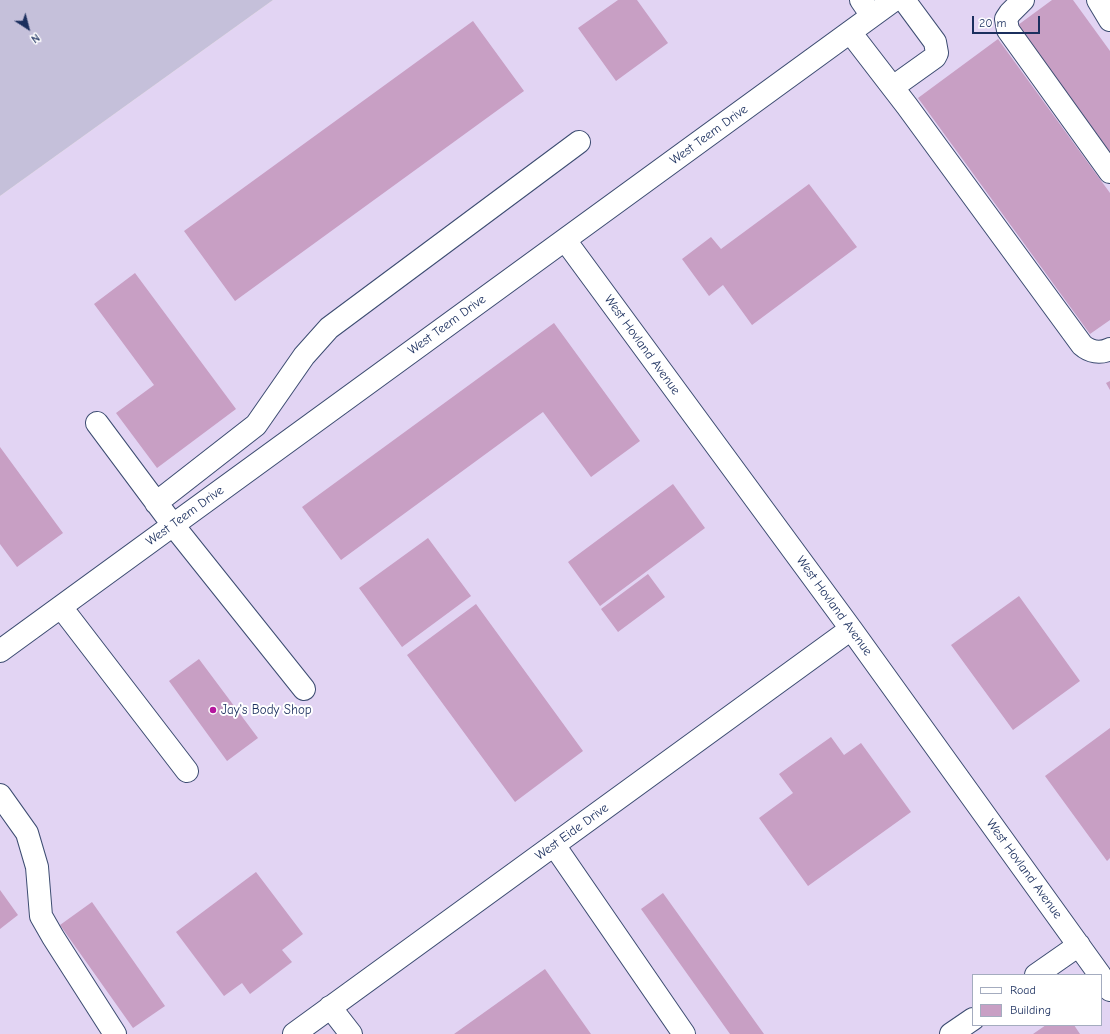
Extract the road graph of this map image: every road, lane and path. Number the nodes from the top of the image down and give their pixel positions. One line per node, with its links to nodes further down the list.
1 (894, 0): 5 (street, West Teem Drive)
2 (904, 0): 8 (street)
3 (1023, 0): 10 (street)
4 (1098, 0): 6 (street)
5 (867, 8): 7 (street, West Teem Drive)
6 (1110, 20)
7 (850, 32): 8 (street); 11 (street, West Teem Drive)
8 (893, 87): 12 (street)
9 (580, 142): 14 (street)
10 (1110, 172)
11 (564, 240): 15 (street, West Teem Drive); 19 (street, West Hovland Avenue)
12 (1110, 349)
13 (97, 423): 16 (street)
14 (256, 425): 15 (street); 16 (street)
15 (274, 451): 17 (street, West Teem Drive)
16 (156, 502): 17 (street)
17 (173, 525): 18 (street, West Teem Drive); 21 (street)
18 (61, 606): 20 (street, West Teem Drive); 22 (street)
19 (851, 629): 24 (street, West Eide Drive); 25 (street, West Hovland Avenue)
20 (0, 651)
21 (304, 689)
22 (188, 771)
23 (0, 795): 32 (street)
24 (554, 845): 30 (street, West Eide Drive); 35 (street)
25 (1079, 945): 26 (street); 27 (street, West Hovland Avenue)
26 (1037, 974)
27 (1099, 974)
28 (1102, 979): 29 (street, West Hovland Avenue)
29 (1110, 990)
30 (330, 1007): 33 (street, West Eide Drive); 34 (street)
31 (972, 1020): 36 (street)
32 (115, 1034)
33 (294, 1034)
34 (351, 1034)
35 (684, 1034)
36 (951, 1034)

